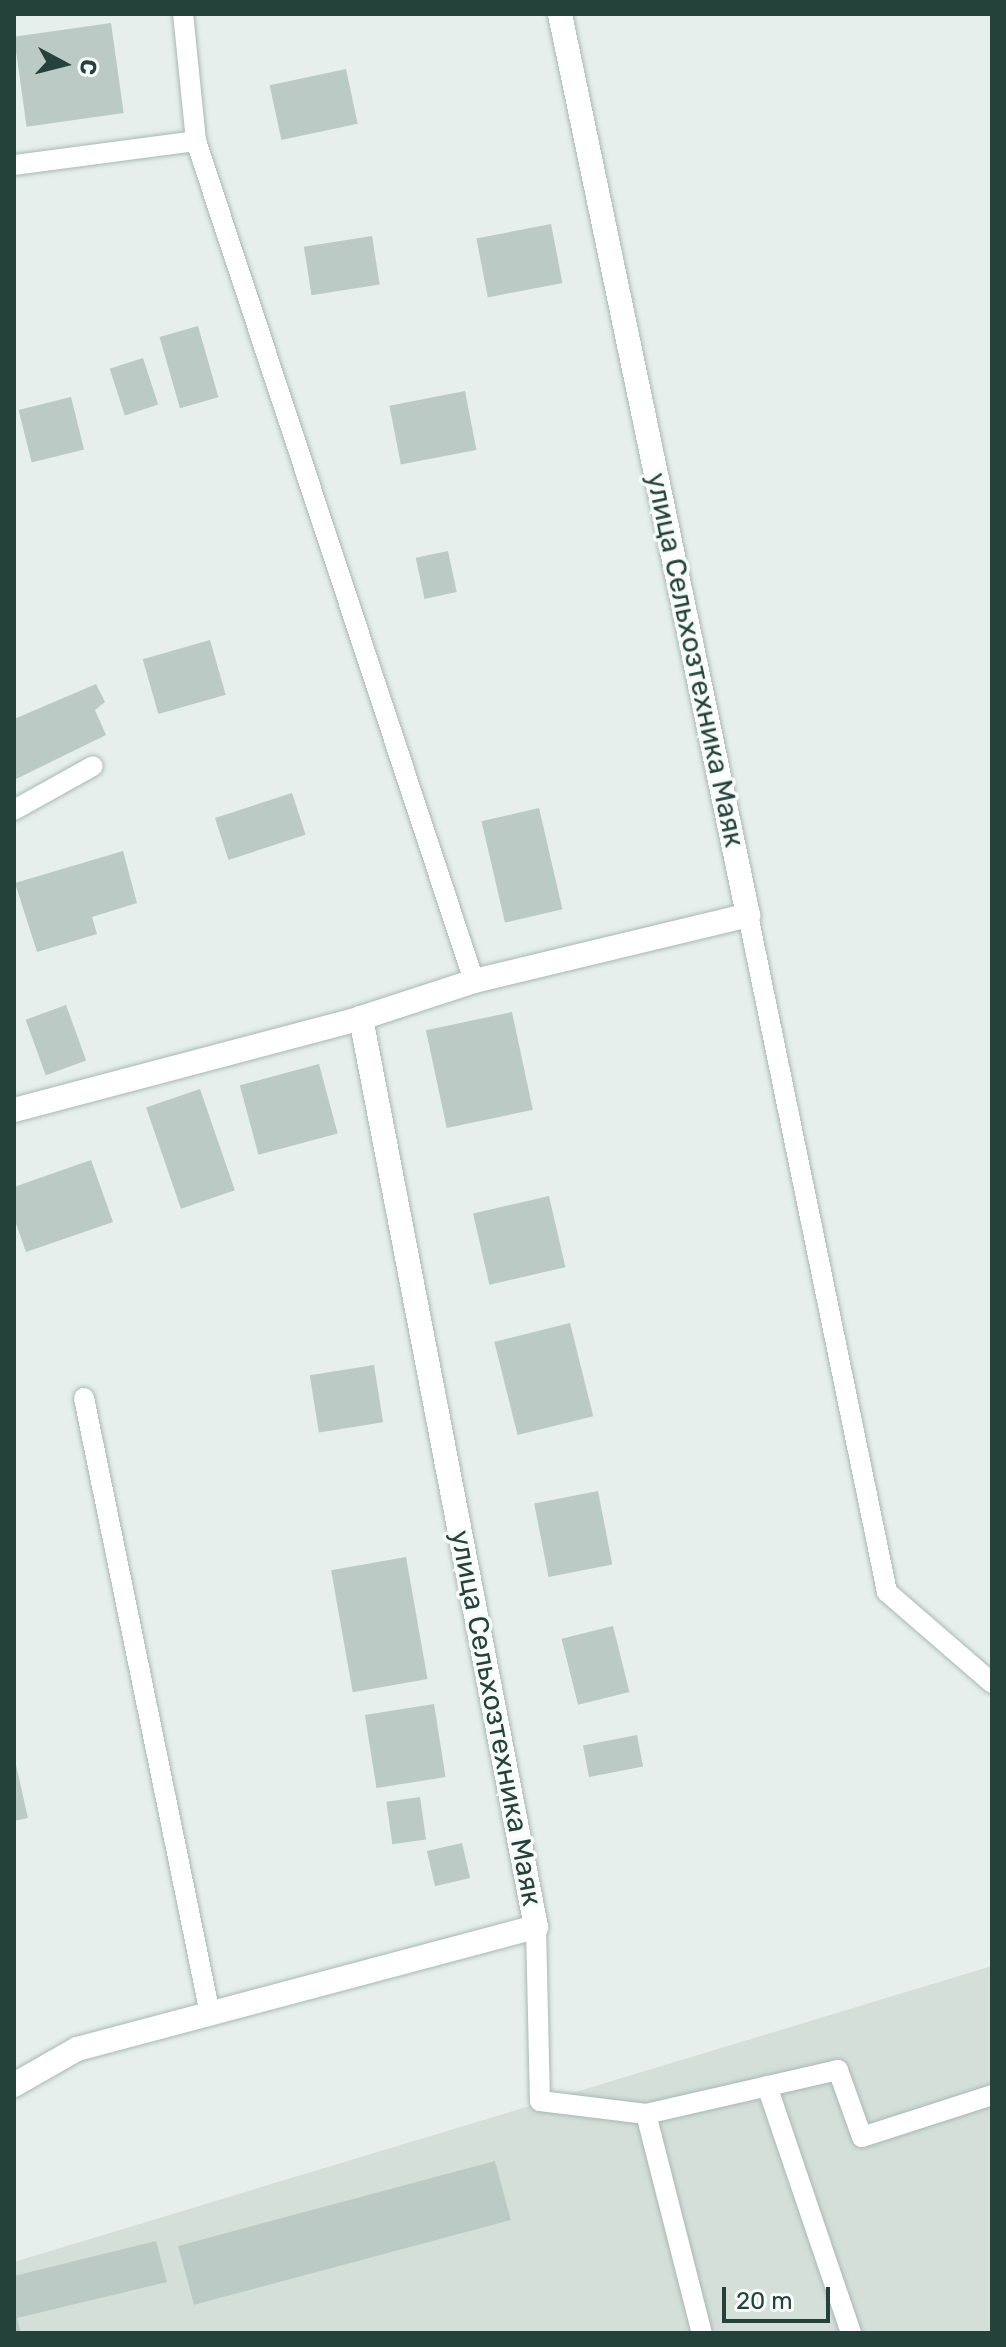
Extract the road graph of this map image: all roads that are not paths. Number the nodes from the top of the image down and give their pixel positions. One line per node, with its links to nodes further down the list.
1 (183, 14): 3 (lane)
2 (560, 14): 7 (street, улица Сельхозтехника Маяк)
3 (196, 141): 4 (lane); 8 (lane)
4 (14, 165)
5 (93, 766): 6 (lane)
6 (14, 810)
7 (748, 915): 8 (street); 12 (lane)
8 (474, 981): 9 (street)
9 (361, 1018): 10 (street); 13 (street, улица Сельхозтехника Маяк)
10 (14, 1110)
11 (84, 1398): 14 (lane)
12 (992, 1683)
13 (536, 1927): 14 (street, улица Сельхозтехника Маяк); 18 (lane)
14 (210, 2014): 15 (street, улица Сельхозтехника Маяк)
15 (14, 2085)
16 (767, 2086): 17 (lane); 18 (lane); 20 (lane)
17 (992, 2095)
18 (646, 2114): 19 (lane)
19 (702, 2333)
20 (851, 2333)

